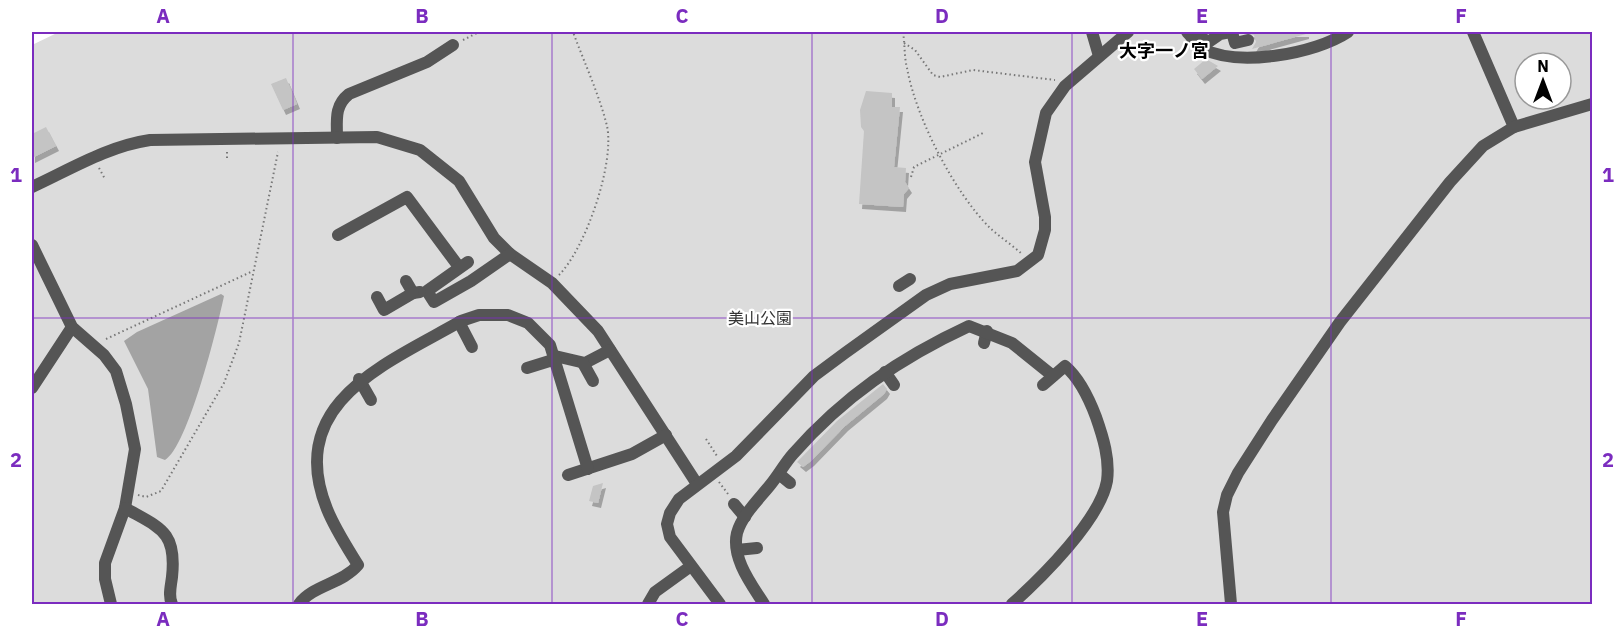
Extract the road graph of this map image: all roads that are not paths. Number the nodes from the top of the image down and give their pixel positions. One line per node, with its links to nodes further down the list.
1 (1092, 32): 10 (street)
2 (1128, 32): 10 (street)
3 (1187, 32): 6 (street)
4 (1197, 32): 5 (street)
5 (1231, 32): 8 (street)
6 (1348, 32)
7 (1473, 32): 12 (street)
8 (1248, 40)
9 (453, 45): 13 (street)
10 (1099, 56): 44 (street)
11 (1593, 104): 12 (street)
12 (1514, 127): 58 (street)
13 (337, 138): 14 (street); 17 (street)
14 (32, 187)
15 (338, 236): 21 (street)
16 (32, 245): 25 (street)
17 (510, 254): 21 (street); 27 (street)
18 (910, 279): 20 (street)
19 (406, 281): 22 (street)
20 (899, 286)
21 (427, 291): 22 (street)
22 (413, 292): 23 (street)
23 (377, 297)
24 (459, 322): 26 (street); 28 (street); 33 (street)
25 (72, 327): 37 (street); 46 (street)
26 (472, 347)
27 (610, 350): 29 (street); 39 (street)
28 (555, 358): 29 (street); 30 (street); 40 (street)
29 (583, 363): 34 (street)
30 (527, 368)
31 (885, 372): 32 (street); 35 (street); 41 (street)
32 (1053, 376): 36 (street); 57 (street)
33 (359, 380): 38 (street); 53 (street)
34 (593, 381)
35 (894, 385)
36 (1043, 385)
37 (32, 388)
38 (371, 400)
39 (666, 435): 40 (street); 44 (street)
40 (588, 469): 42 (street)
41 (779, 474): 43 (street); 47 (street)
42 (568, 475)
43 (790, 483)
44 (697, 484): 50 (street)
45 (734, 504): 47 (street)
46 (125, 508): 51 (street); 52 (street)
47 (745, 517): 49 (street)
48 (757, 548): 49 (street)
49 (737, 550): 56 (street)
50 (691, 566): 54 (street); 55 (street)
51 (111, 604)
52 (172, 604)
53 (299, 604)
54 (648, 604)
55 (720, 604)
56 (764, 604)
57 (1012, 604)
58 (1231, 604)

